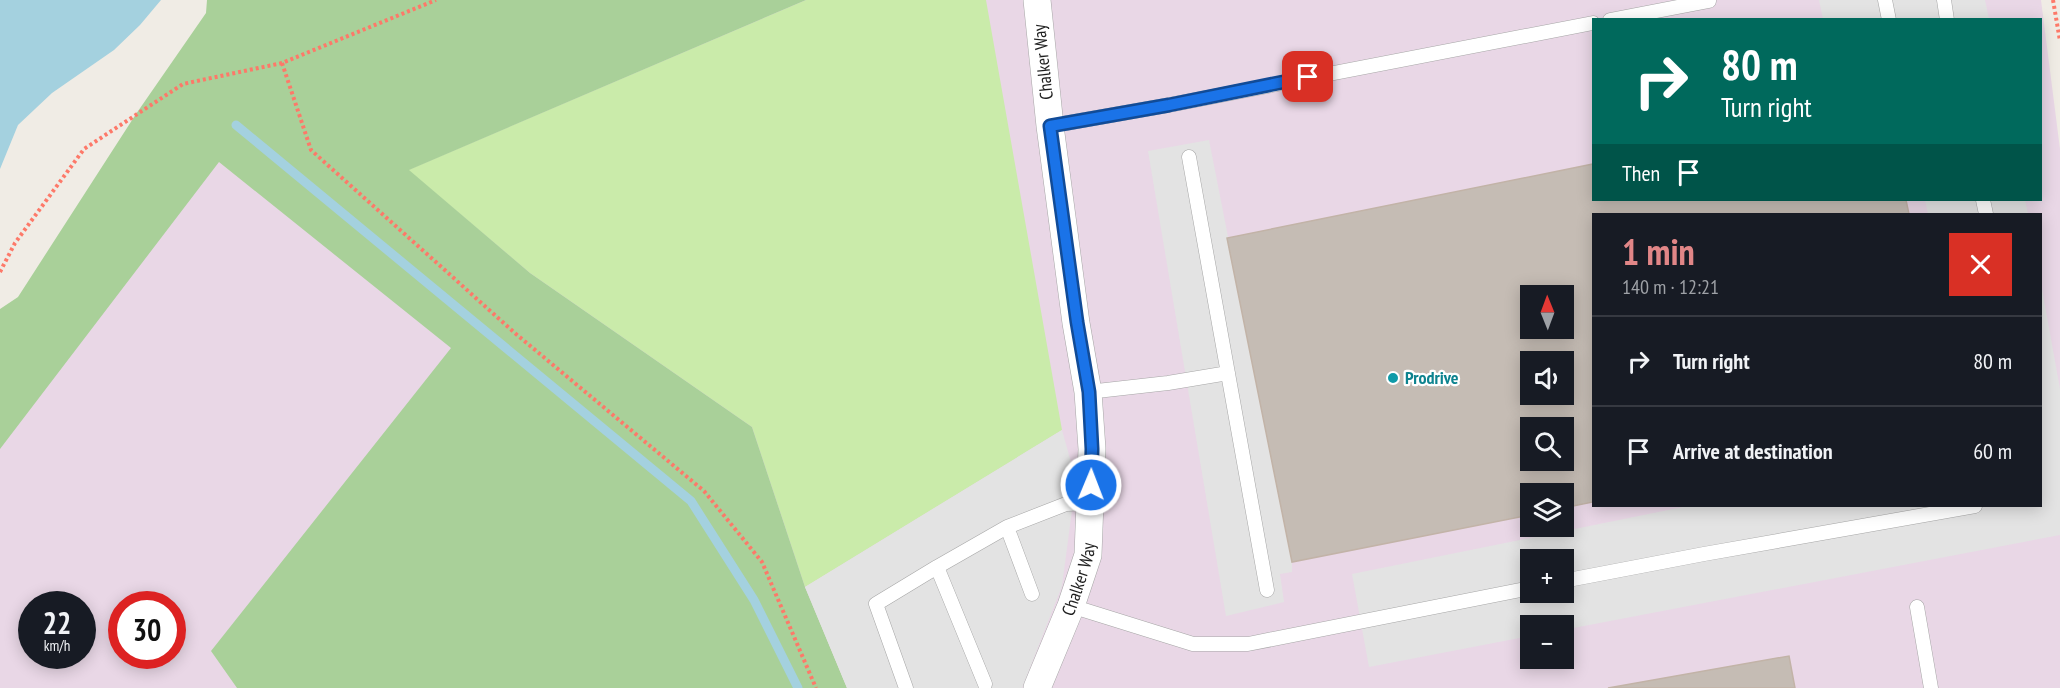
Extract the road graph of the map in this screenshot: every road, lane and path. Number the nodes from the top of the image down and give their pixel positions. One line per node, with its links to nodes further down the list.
1 (436, 0): 12 (path)
2 (1037, 0): 13 (street, Chalker Way)
3 (1885, 0): 8 (lane)
4 (1944, 0): 9 (lane)
5 (2053, 0): 11 (path)
6 (1709, 1): 7 (lane)
7 (1620, 18)
8 (1888, 18)
9 (1947, 18)
10 (1592, 23): 13 (lane)
11 (2060, 41)
12 (282, 63): 15 (path); 29 (path)
13 (1050, 126): 17 (street, Chalker Way)
14 (1189, 156): 16 (lane)
15 (0, 272)
16 (1228, 374): 17 (lane); 23 (lane)
17 (1089, 392): 18 (street, Chalker Way)
18 (1091, 503): 20 (lane); 26 (street, Chalker Way)
19 (1969, 507): 22 (lane)
20 (1007, 527): 21 (lane); 25 (lane)
21 (937, 567): 28 (lane); 30 (lane)
22 (1574, 579)
23 (1267, 590)
24 (1520, 590): 26 (lane)
25 (1032, 594)
26 (1071, 606): 31 (street, Chalker Way)
27 (1917, 607): 32 (lane)
28 (985, 684)
29 (816, 688)
30 (906, 688)
31 (1037, 688)
32 (1931, 688)

